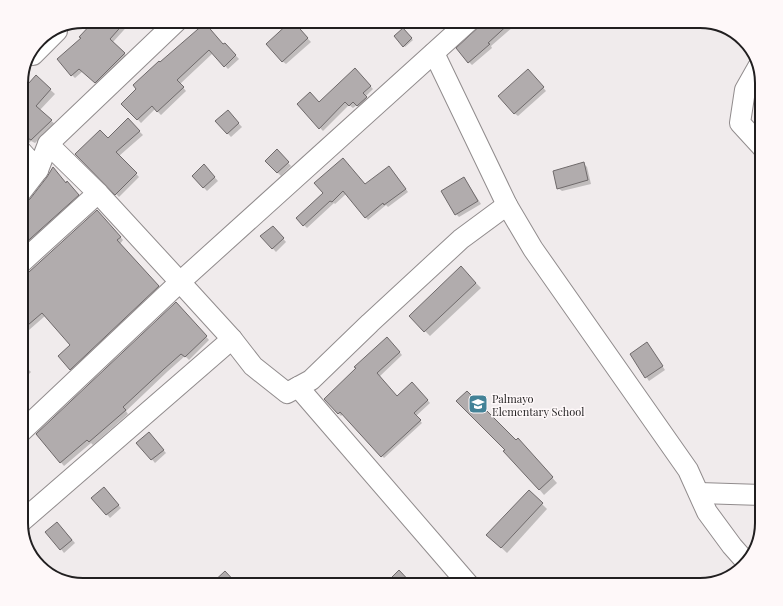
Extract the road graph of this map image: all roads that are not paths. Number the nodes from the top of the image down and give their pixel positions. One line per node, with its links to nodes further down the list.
1 (169, 28): 6 (street)
2 (461, 28): 3 (street)
3 (434, 53): 11 (street); 13 (street)
4 (754, 74): 5 (street)
5 (755, 139)
6 (48, 144): 8 (street); 10 (street)
7 (28, 159): 8 (street)
8 (38, 170): 9 (street)
9 (28, 183)
10 (98, 193): 12 (street); 13 (street)
11 (506, 205): 15 (street); 17 (street)
12 (28, 257)
13 (180, 282): 14 (street); 16 (street)
14 (232, 339): 15 (street); 19 (street)
15 (298, 387): 21 (street)
16 (28, 425)
17 (699, 493): 18 (street); 20 (street)
18 (755, 495)
19 (28, 516)
20 (742, 558)
21 (463, 578)

